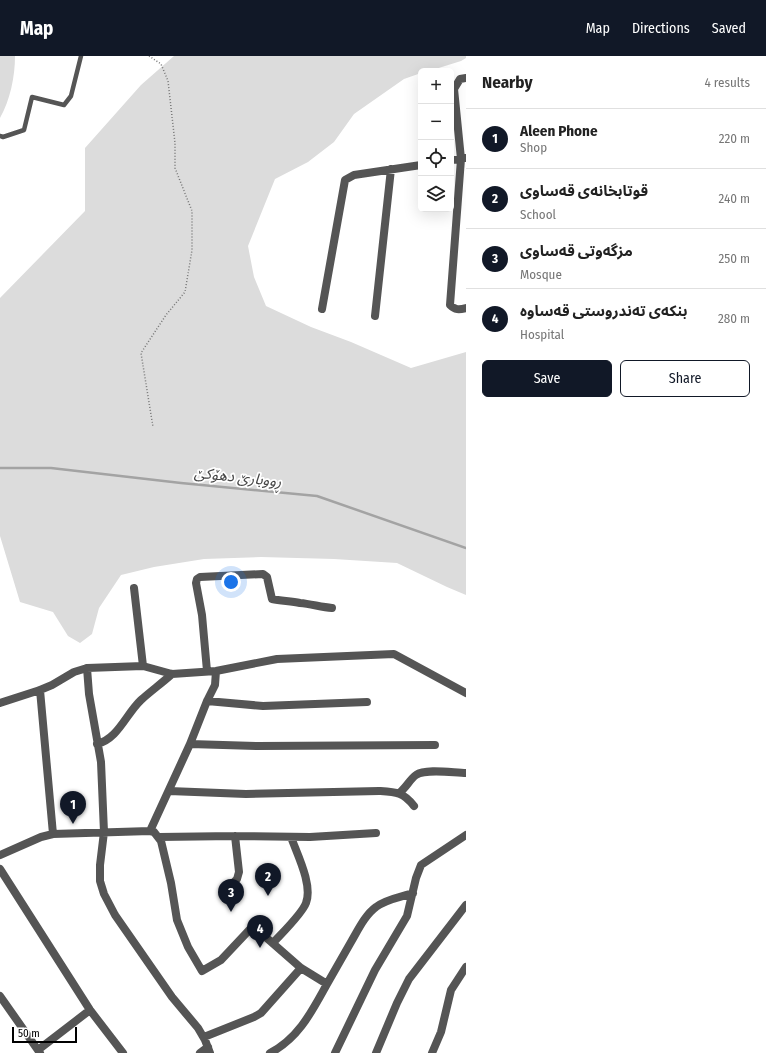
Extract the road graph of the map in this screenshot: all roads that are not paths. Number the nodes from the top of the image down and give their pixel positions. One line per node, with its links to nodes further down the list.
1 (81, 56): 3 (lane)
2 (466, 78): 4 (street)
3 (0, 136)
4 (463, 159): 7 (street)
5 (418, 165): 6 (street)
6 (391, 169): 8 (street); 9 (street)
7 (466, 308)
8 (322, 309)
9 (375, 316)
10 (134, 588): 12 (street)
11 (332, 608): 14 (street)
12 (143, 666): 13 (street); 16 (street)
13 (87, 668): 17 (street); 22 (street)
14 (207, 671): 15 (street); 16 (street)
15 (216, 671): 18 (street); 19 (street)
16 (172, 674): 22 (street)
17 (40, 690): 21 (street); 32 (street)
18 (466, 693)
19 (207, 701): 20 (street); 23 (street)
20 (367, 702)
21 (0, 703)
22 (98, 744): 30 (street)
23 (190, 744): 24 (street); 26 (street)
24 (435, 745)
25 (466, 773): 27 (street)
26 (169, 791): 27 (street); 29 (street)
27 (399, 793): 28 (street)
28 (414, 806)
29 (150, 831): 30 (street); 35 (street)
30 (104, 832): 32 (street); 48 (street)
31 (376, 833): 36 (street)
32 (53, 834): 37 (street)
33 (466, 835): 40 (street)
34 (235, 836): 35 (street); 36 (street); 39 (street)
35 (158, 837): 42 (street)
36 (291, 837): 42 (street)
37 (0, 855)
38 (0, 869): 47 (street)
39 (229, 887)
40 (413, 893): 45 (street); 54 (street)
41 (466, 905): 55 (street)
42 (272, 943): 44 (street)
43 (466, 967): 56 (street)
44 (301, 968): 45 (street); 48 (street)
45 (327, 984): 53 (street)
46 (0, 996): 50 (street)
47 (90, 1010): 50 (street); 51 (street)
48 (204, 1037): 49 (street)
49 (209, 1050): 52 (street)
50 (39, 1052)
51 (123, 1053)
52 (200, 1053)
53 (270, 1053)
54 (335, 1053)
55 (376, 1053)
56 (432, 1053)

